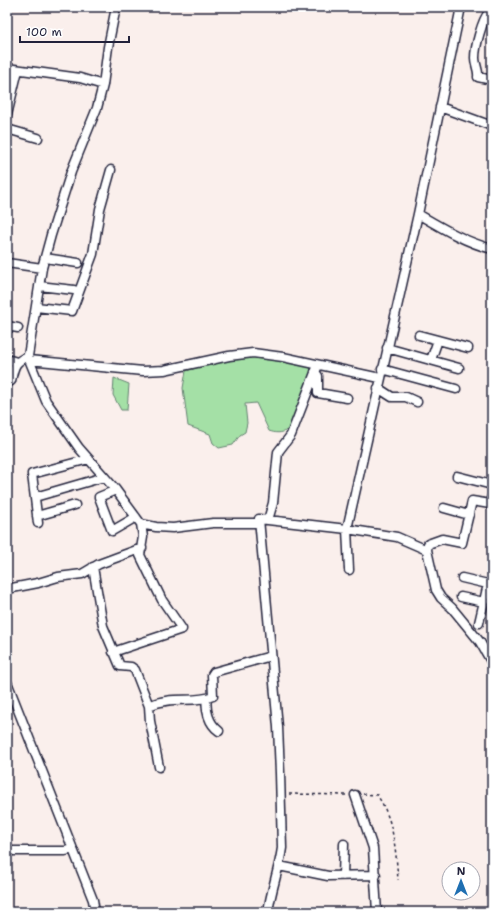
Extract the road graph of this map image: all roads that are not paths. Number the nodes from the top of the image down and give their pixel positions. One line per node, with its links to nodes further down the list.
1 (116, 7): 7 (street)
2 (462, 7): 8 (street)
3 (488, 10): 6 (street)
4 (7, 68): 5 (street)
5 (18, 70): 7 (street); 9 (street)
6 (492, 80)
7 (103, 85): 16 (street)
8 (440, 107): 10 (street); 14 (street)
9 (7, 115)
10 (492, 126)
11 (7, 129): 12 (street)
12 (38, 138)
13 (111, 170): 22 (street)
14 (418, 214): 15 (street); 27 (street)
15 (492, 249)
16 (45, 258): 18 (street); 19 (street)
17 (7, 263): 19 (street)
18 (78, 263)
19 (42, 268): 20 (street)
20 (39, 286): 21 (street); 22 (street)
21 (74, 290)
22 (36, 307): 29 (street)
23 (7, 326): 24 (street)
24 (18, 328)
25 (419, 335): 26 (street)
26 (438, 340): 28 (street); 31 (street)
27 (387, 348): 31 (street); 35 (street)
28 (468, 348)
29 (28, 358): 32 (street); 33 (street); 41 (street)
30 (7, 359): 32 (street)
31 (431, 360): 34 (street)
32 (17, 362): 36 (street)
33 (316, 368): 35 (street); 39 (street); 52 (street)
34 (459, 368)
35 (381, 374): 37 (street); 38 (street)
36 (7, 383)
37 (378, 388): 40 (street); 55 (street)
38 (456, 389)
39 (347, 398)
40 (416, 402)
41 (89, 459): 43 (street); 47 (street)
42 (456, 476): 44 (street)
43 (104, 477): 45 (street); 47 (street)
44 (492, 485)
45 (116, 490): 51 (street); 51 (street)
46 (492, 496): 50 (street)
47 (35, 497): 48 (street)
48 (75, 505)
49 (444, 508): 50 (street)
50 (469, 515): 57 (street)
51 (136, 517): 54 (street)
52 (268, 520): 53 (street); 55 (street)
53 (259, 523): 54 (street); 67 (street)
54 (141, 524): 56 (street)
55 (347, 529): 57 (street); 59 (street)
56 (142, 548): 58 (street); 66 (street)
57 (427, 550): 68 (street)
58 (93, 567): 62 (street); 66 (street)
59 (349, 570)
60 (462, 578): 61 (street)
61 (490, 584): 64 (street)
62 (7, 589)
63 (461, 597): 64 (street)
64 (484, 602): 65 (street)
65 (479, 623)
66 (113, 652): 71 (street)
67 (271, 656): 70 (street); 78 (street)
68 (492, 663)
69 (7, 682): 76 (street)
70 (207, 698): 71 (street); 72 (street)
71 (149, 706): 73 (street)
72 (219, 731)
73 (159, 767)
74 (355, 795): 79 (street)
75 (344, 844): 80 (street)
76 (73, 849): 77 (street); 81 (street)
77 (7, 851)
78 (279, 866): 80 (street); 82 (street)
79 (376, 875): 80 (street); 83 (street)
80 (343, 876)
81 (95, 912)
82 (268, 912)
83 (377, 912)

